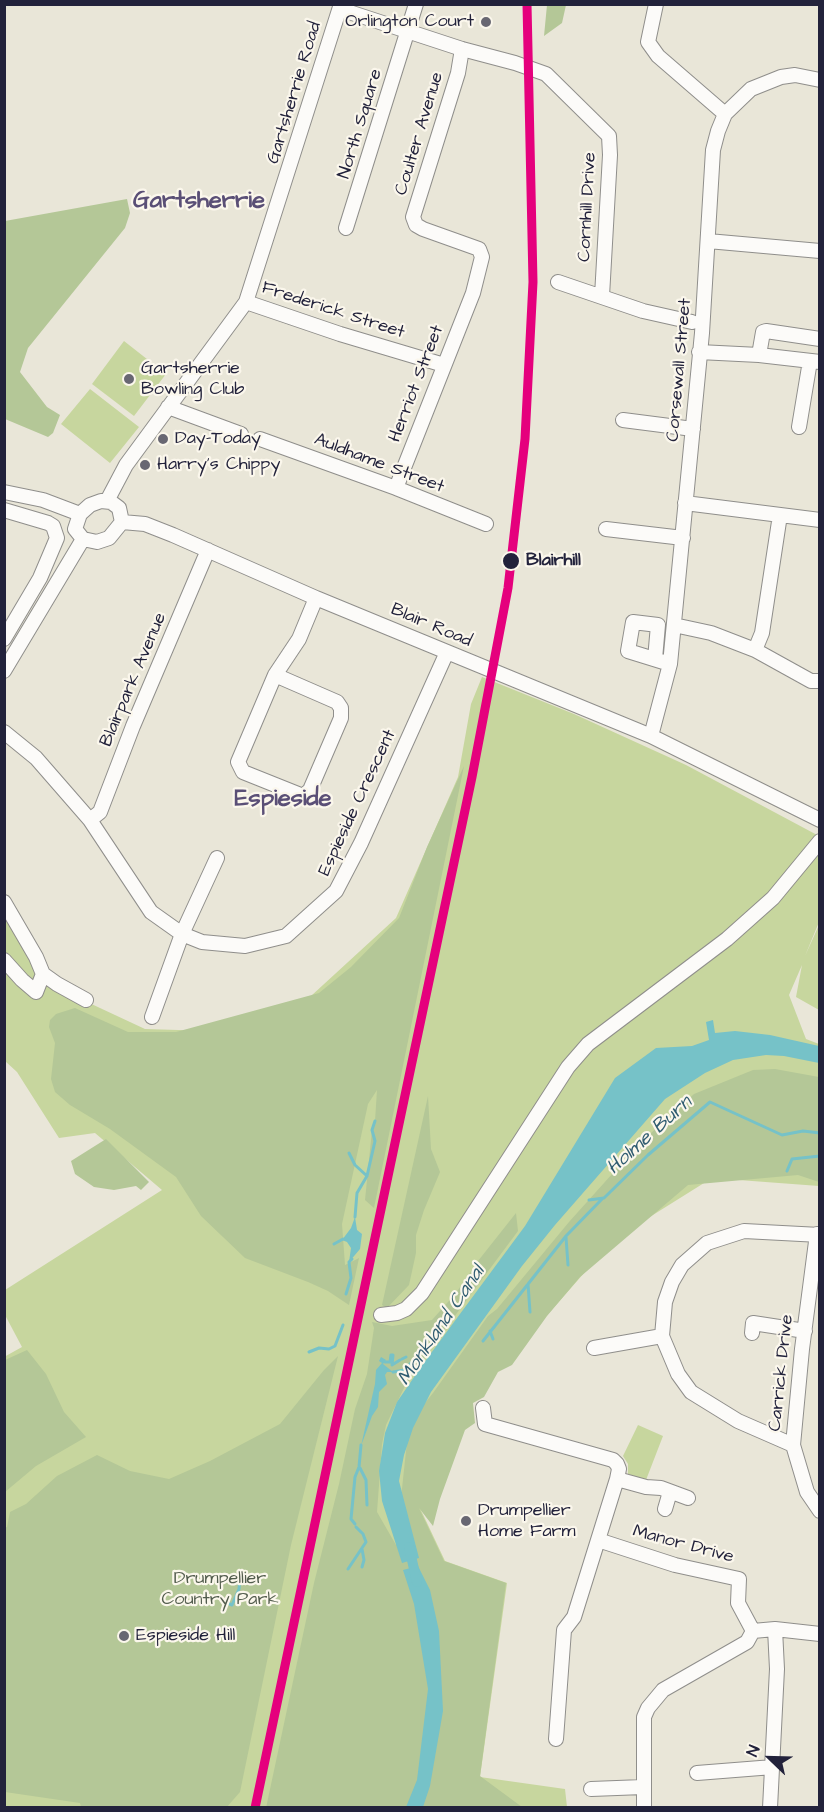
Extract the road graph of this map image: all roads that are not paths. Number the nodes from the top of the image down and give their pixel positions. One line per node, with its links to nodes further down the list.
1 (416, 4): 4 (street, North Square)
2 (656, 4): 7 (street)
3 (340, 7): 4 (street, Cornhill Drive); 14 (street, Gartsherrie Road)
4 (409, 31): 5 (street, Cornhill Drive); 8 (street, North Square)
5 (462, 49): 12 (street, Coulter Avenue); 13 (street, Cornhill Drive)
6 (819, 80): 7 (street, Corsewall Street)
7 (725, 114): 9 (street, Corsewall Street)
8 (346, 228)
9 (708, 242): 10 (street); 17 (street, Corsewall Street)
10 (819, 251)
11 (558, 282): 13 (street, Cornhill Drive)
12 (473, 293): 20 (street, Herriot Street)
13 (602, 296): 15 (street, Cornhill Drive)
14 (246, 302): 20 (street, Frederick Street); 21 (street, Gartsherrie Road)
15 (692, 322)
16 (819, 339): 18 (street)
17 (699, 352): 18 (street); 24 (street, Corsewall Street)
18 (759, 355): 19 (street)
19 (815, 362): 23 (street)
20 (444, 365): 27 (street, Herriot Street)
21 (168, 407): 25 (street); 29 (street, Gartsherrie Road)
22 (623, 420): 24 (street)
23 (799, 427)
24 (693, 429): 30 (street, Corsewall Street)
25 (241, 434)
26 (260, 439): 27 (street, Auldhame Street)
27 (396, 488): 36 (street, Auldhame Street)
28 (4, 492): 32 (street)
29 (107, 501): 32 (street); 35 (street)
30 (685, 503): 33 (street); 38 (street, Corsewall Street)
31 (4, 510): 43 (street)
32 (80, 514): 39 (street)
33 (780, 515): 34 (street); 44 (street)
34 (819, 520)
35 (122, 522): 39 (street); 40 (street, Blair Road)
36 (486, 524)
37 (606, 529): 38 (street)
38 (683, 538): 42 (street, Corsewall Street)
39 (83, 539): 48 (street)
40 (208, 550): 41 (street, Blair Road); 53 (street, Blairpark Avenue)
41 (316, 598): 45 (street, Blair Road); 49 (street)
42 (674, 625): 44 (street); 47 (street, Corsewall Street)
43 (4, 639)
44 (755, 650): 50 (street)
45 (447, 652): 52 (street, Blair Road); 58 (street, Espieside Crescent)
46 (655, 659): 47 (street)
47 (670, 664): 52 (street, Corsewall Street)
48 (4, 671)
49 (274, 675): 49 (street)
50 (819, 681)
51 (4, 732): 53 (street, Espieside Crescent)
52 (651, 736): 54 (street, Blair Road)
53 (90, 820): 58 (street, Espieside Crescent)
54 (819, 820)
55 (819, 841): 64 (street)
56 (217, 858): 58 (street)
57 (4, 902): 60 (street)
58 (182, 934): 62 (street)
59 (4, 960): 60 (street)
60 (43, 974): 61 (street)
61 (86, 1000)
62 (152, 1017)
63 (818, 1235): 66 (street, Carrick Drive); 67 (street)
64 (381, 1315)
65 (753, 1324): 66 (street)
66 (805, 1331): 70 (street, Carrick Drive)
67 (663, 1336): 68 (street); 70 (street)
68 (594, 1348)
69 (483, 1408): 71 (street)
70 (793, 1445): 75 (street, Carrick Drive)
71 (617, 1479): 72 (street); 76 (street)
72 (670, 1492): 73 (street); 74 (street)
73 (688, 1498)
74 (665, 1509)
75 (819, 1511)
76 (598, 1540): 78 (street, Manor Drive); 80 (street)
77 (775, 1629): 78 (street); 79 (street); 81 (street)
78 (753, 1631): 83 (street)
79 (819, 1634)
80 (556, 1739)
81 (773, 1767): 82 (street); 86 (street)
82 (697, 1773)
83 (643, 1787): 84 (street); 85 (street)
84 (591, 1789)
85 (644, 1808)
86 (770, 1808)

